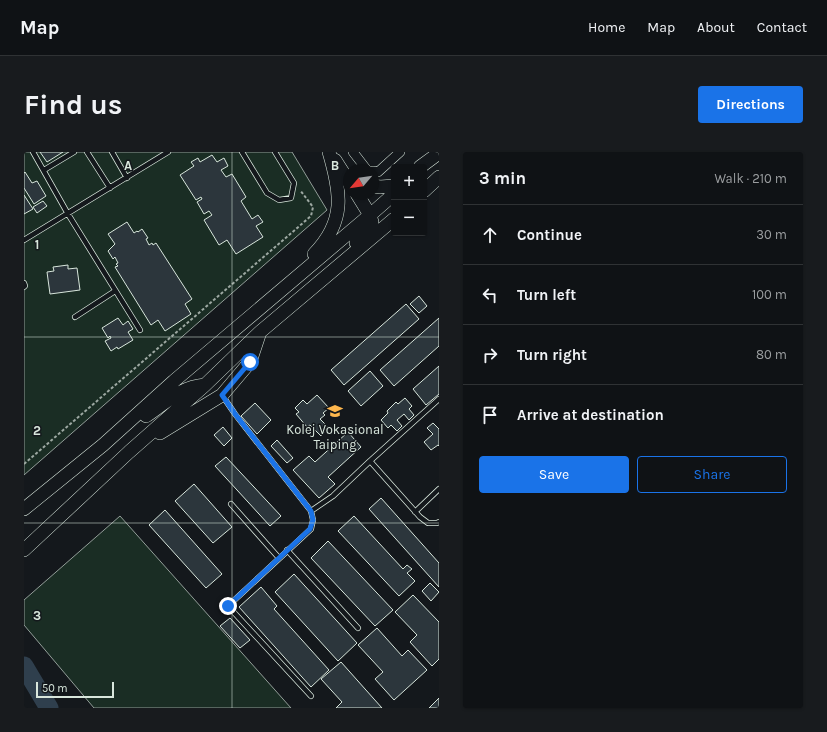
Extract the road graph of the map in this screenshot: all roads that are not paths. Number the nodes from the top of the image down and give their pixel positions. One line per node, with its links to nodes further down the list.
1 (33, 152): 17 (lane)
2 (74, 152): 17 (lane)
3 (87, 152): 25 (lane)
4 (112, 152): 21 (lane)
5 (168, 152): 21 (lane)
6 (242, 152): 7 (lane)
7 (275, 152)
8 (330, 152): 12 (main road); 19 (main road); 37 (main road)
9 (353, 152): 13 (street)
10 (400, 152): 16 (street)
11 (439, 154): 14 (main road); 15 (main road)
12 (343, 164)
13 (362, 164)
14 (424, 164)
15 (427, 164)
16 (379, 169)
17 (44, 170): 30 (lane)
18 (439, 171): 22 (main road)
19 (343, 173)
20 (439, 177): 26 (main road)
21 (127, 178): 25 (lane)
22 (427, 181)
23 (391, 186): 24 (main road)
24 (379, 187)
25 (110, 188): 30 (lane)
26 (427, 188)
27 (391, 197): 31 (main road)
28 (361, 200): 31 (main road)
29 (391, 212): 31 (main road)
30 (68, 214): 33 (lane); 36 (lane)
31 (370, 215): 37 (main road); 40 (main road)
32 (391, 223): 40 (main road)
33 (24, 240)
34 (24, 283): 35 (lane)
35 (24, 287)
36 (115, 291): 38 (lane); 39 (lane)
37 (271, 299): 44 (main road)
38 (75, 316)
39 (140, 330)
40 (260, 332): 41 (main road); 42 (main road)
41 (205, 385): 42 (main road); 44 (main road); 45 (main road)
42 (222, 395): 45 (main road); 50 (lane)
43 (439, 399): 46 (lane)
44 (103, 445): 49 (main road)
45 (129, 452): 53 (main road)
46 (370, 461): 50 (lane); 51 (lane)
47 (439, 489): 51 (lane)
48 (231, 504): 55 (lane)
49 (24, 509)
50 (311, 511): 54 (lane)
51 (415, 512): 52 (lane)
52 (439, 522)
53 (24, 550)
54 (287, 550): 55 (lane); 56 (lane)
55 (279, 558): 57 (lane)
56 (358, 628)
57 (311, 696)

